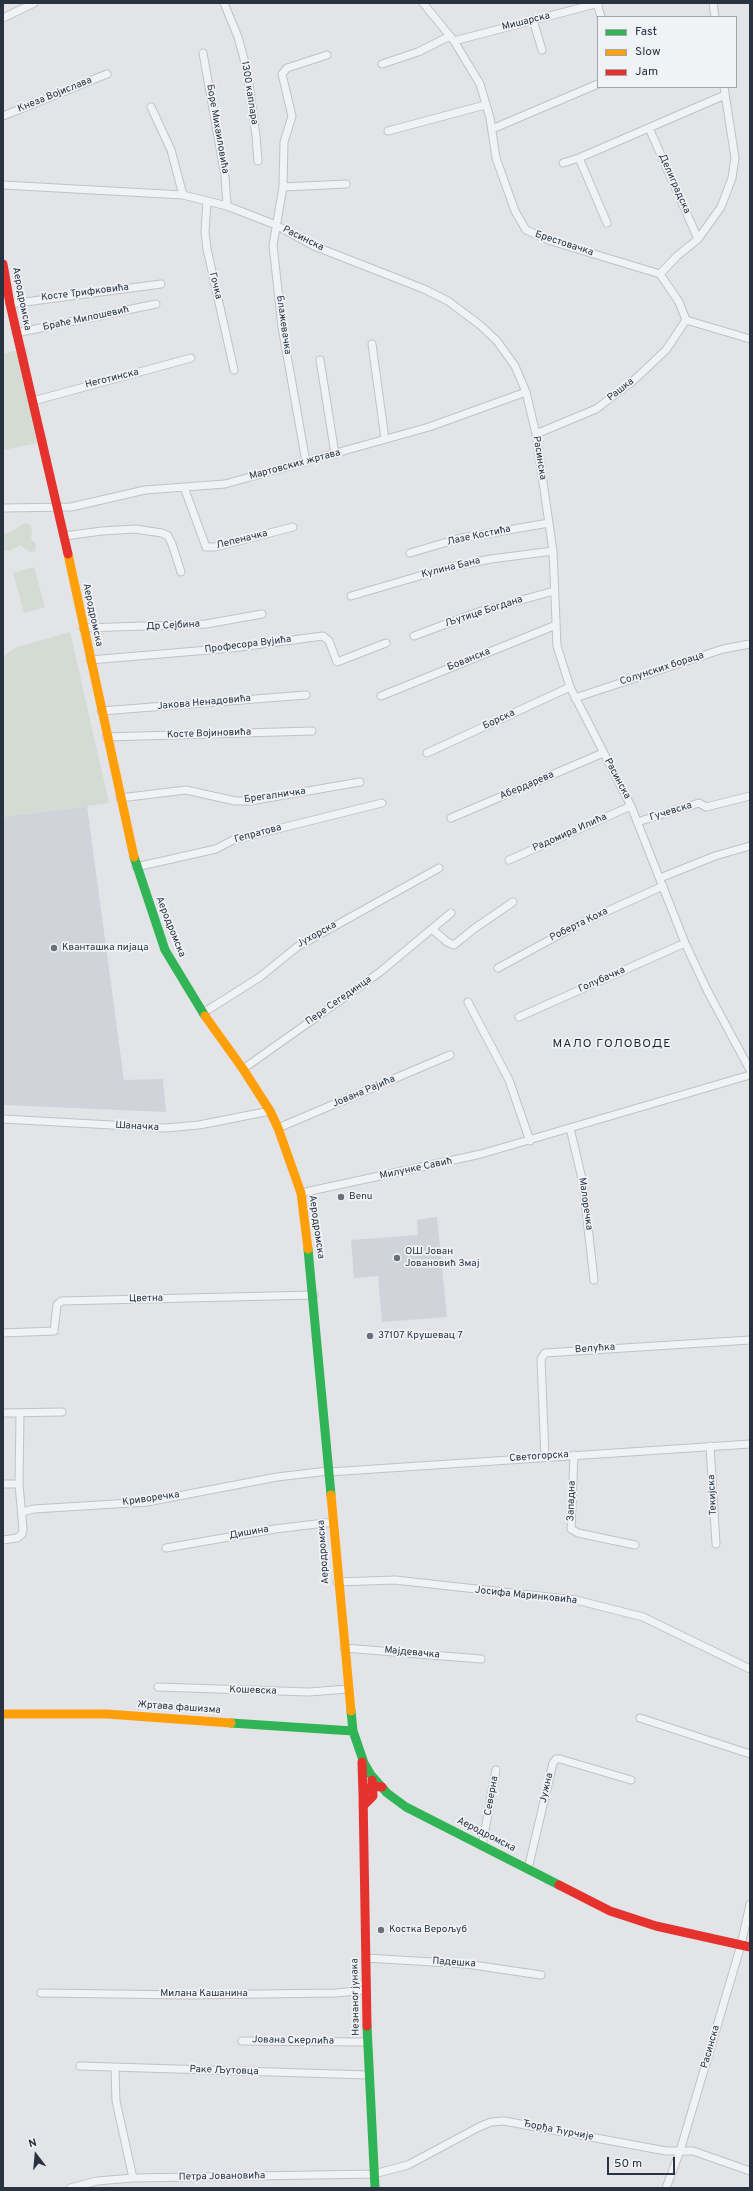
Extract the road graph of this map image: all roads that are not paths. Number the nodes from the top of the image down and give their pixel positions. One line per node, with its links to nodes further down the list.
1 (34, 3): 8 (street)
2 (224, 3): 26 (street, 1300 каплара)
3 (423, 3): 10 (street, Брестовачка)
4 (598, 3): 6 (street, Мишарска); 9 (street, Мишарска)
5 (713, 3): 7 (street)
6 (601, 16)
7 (715, 16)
8 (3, 18)
9 (533, 20): 10 (street, Мишарска); 11 (street)
10 (452, 39): 14 (street); 19 (street, Брестовачка)
11 (542, 50)
12 (203, 53): 33 (street, Боре Михаиловића)
13 (327, 55): 30 (street, Блажевачка)
14 (382, 64)
15 (107, 74): 21 (street, Кнеза Војислава)
16 (597, 84): 23 (street)
17 (724, 88): 18 (street)
18 (725, 95): 22 (street); 36 (street)
19 (486, 105): 23 (street, Брестовачка); 24 (street)
20 (151, 107): 31 (street)
21 (3, 116)
22 (649, 128): 25 (street); 36 (street, Делиградска)
23 (492, 129): 38 (street, Брестовачка)
24 (388, 131)
25 (579, 158): 27 (street); 34 (street)
26 (258, 162)
27 (563, 163)
28 (346, 184): 30 (street)
29 (3, 185): 31 (street, Расинска)
30 (283, 187): 35 (street, Блажевачка)
31 (183, 195): 32 (street, Расинска)
32 (207, 201): 33 (street, Расинска); 48 (street, Гочка)
33 (227, 206): 35 (street, Расинска)
34 (608, 222)
35 (276, 226): 49 (street, Расинска); 54 (street, Блажевачка)
36 (698, 239): 38 (street)
37 (3, 264): 40 (street, Аеродромска)
38 (660, 274): 42 (street)
39 (161, 284): 40 (street, Косте Трифковића)
40 (10, 304): 43 (street, Аеродромска)
41 (156, 304): 43 (street, Браће Милошевић)
42 (686, 320): 44 (street); 51 (street, Рашка)
43 (16, 333): 50 (street, Аеродромска)
44 (750, 339)
45 (372, 344): 52 (street)
46 (191, 358): 50 (street, Неготинска)
47 (320, 360): 53 (street)
48 (234, 370)
49 (526, 392): 51 (street, Расинска); 52 (street, Мартовских жртава)
50 (33, 401): 56 (street, Аеродромска)
51 (536, 434): 58 (street, Расинска)
52 (385, 439): 53 (street, Мартовских жртава)
53 (335, 454): 54 (street, Мартовских жртава)
54 (306, 462): 55 (street, Мартовских жртава)
55 (184, 487): 56 (street, Мартовских жртава); 59 (street, Лепеначка)
56 (58, 506): 57 (street, Мартовских жртава); 60 (street, Аеродромска)
57 (3, 508)
58 (549, 523): 61 (street, Расинска); 62 (street, Лазе Костића)
59 (293, 527)
60 (64, 536): 63 (street); 68 (street, Аеродромска)
61 (553, 551): 64 (street, Расинска); 65 (street, Кулина Бана)
62 (410, 553)
63 (181, 572)
64 (554, 591): 67 (street, Расинска); 69 (street, Љутице Богдана)
65 (351, 596)
66 (262, 614): 68 (street, Др Сејбина)
67 (556, 625): 73 (street, Расинска); 75 (street, Бованска)
68 (83, 628): 72 (street, Аеродромска)
69 (414, 636)
70 (386, 643): 72 (street, Професора Вујића)
71 (750, 644): 76 (street, Солунских бораца)
72 (90, 660): 77 (street, Аеродромска)
73 (570, 687): 76 (street, Расинска); 81 (street, Борска)
74 (306, 695): 77 (street, Јакова Ненадовића)
75 (381, 696)
76 (575, 698): 80 (street, Расинска)
77 (101, 711): 79 (street, Аеродромска)
78 (312, 731): 79 (street, Косте Војиновића)
79 (106, 737): 84 (street, Аеродромска)
80 (603, 753): 86 (street, Расинска); 87 (street, Абердарева)
81 (427, 754)
82 (360, 782): 84 (street, Брегалничка)
83 (750, 796): 88 (street, Гучевска)
84 (120, 798): 91 (street, Аеродромска)
85 (382, 803): 91 (street, Гепратова)
86 (631, 806): 88 (street, Расинска); 90 (street, Радомира Илића)
87 (451, 818)
88 (637, 822): 93 (street, Расинска)
89 (750, 846): 93 (street)
90 (509, 860)
91 (136, 867): 101 (street, Аеродромска)
92 (438, 868): 101 (street, Јухорска)
93 (660, 878): 94 (street, Расинска)
94 (663, 886): 98 (street, Расинска); 99 (street, Роберта Коха)
95 (513, 902): 97 (street)
96 (451, 913): 97 (street, Пере Сегединца)
97 (432, 930): 104 (street, Пере Сегединца)
98 (685, 943): 102 (street, Голубачка); 105 (street, Расинска)
99 (498, 968)
100 (468, 1002): 111 (street)
101 (203, 1013): 104 (street, Аеродромска)
102 (519, 1017)
103 (450, 1055): 109 (street, Јована Рајића)
104 (243, 1069): 107 (street, Аеродромска)
105 (750, 1070)
106 (750, 1075): 110 (street, Милунке Савић)
107 (270, 1111): 108 (street, Шаначка); 109 (street, Аеродромска)
108 (3, 1119)
109 (278, 1128): 112 (street, Аеродромска)
110 (570, 1128): 111 (street, Милунке Савић); 113 (street, Малоречка)
111 (530, 1141): 112 (street, Милунке Савић)
112 (301, 1193): 114 (street, Аеродромска)
113 (594, 1280)
114 (314, 1295): 115 (street, Цветна); 124 (street, Аеродромска)
115 (3, 1332)
116 (750, 1340): 123 (street, Велућка)
117 (62, 1412): 119 (street)
118 (3, 1413): 119 (street)
119 (20, 1413): 126 (street)
120 (750, 1444): 121 (street, Светогорска)
121 (710, 1446): 122 (street, Светогорска); 130 (street, Текијска)
122 (574, 1455): 123 (street, Светогорска); 131 (street, Западна)
123 (545, 1457): 124 (street, Светогорска)
124 (326, 1471): 127 (street, Криворечка); 128 (street, Аеродромска)
125 (3, 1484): 126 (street)
126 (19, 1484): 127 (street)
127 (22, 1512): 129 (street)
128 (333, 1522): 132 (street, Дишина); 133 (street, Аеродромска)
129 (3, 1540)
130 (716, 1544)
131 (635, 1545)
132 (166, 1548)
133 (337, 1582): 134 (street, Аеродромска); 136 (street, Јосифа Маринковића)
134 (344, 1648): 135 (street, Мајдевачка); 138 (street, Аеродромска)
135 (481, 1659)
136 (750, 1669)
137 (158, 1687): 138 (street, Кошевска)
138 (348, 1689): 141 (street, Аеродромска)
139 (3, 1714): 141 (street, Жртава фашизма)
140 (640, 1718): 143 (street)
141 (353, 1731): 142 (street, Аеродромска)
142 (361, 1754): 146 (street, Аеродромска); 148 (street, Незнаног јунака)
143 (750, 1754)
144 (496, 1770): 149 (street, Северна)
145 (631, 1780): 150 (street, Јужна)
146 (378, 1787): 147 (street, Аеродромска); 148 (street)
147 (392, 1797): 148 (street); 149 (street, Аеродромска)
148 (365, 1800): 154 (street, Незнаног јунака)
149 (482, 1846): 150 (street, Аеродромска)
150 (528, 1869): 152 (street, Аеродромска)
151 (750, 1904): 152 (street, Расинска)
152 (741, 1945): 153 (street, Аеродромска); 163 (street, Расинска)
153 (750, 1947)
154 (366, 1958): 155 (street, Падешка); 156 (street, Незнаног јунака)
155 (541, 1975)
156 (366, 1990): 157 (street, Милана Кашанина); 159 (street, Незнаног јунака)
157 (41, 1993)
158 (242, 2041): 159 (street, Јована Скерлића)
159 (367, 2042): 162 (street, Незнаног јунака)
160 (80, 2066): 161 (street, Раке Љутовца)
161 (115, 2068): 162 (street, Раке Љутовца); 166 (street)
162 (368, 2075): 165 (street, Незнаног јунака)
163 (680, 2151): 164 (street, Ђорђа Ћурчије); 165 (street, Ђорђа Ћурчије); 169 (street, Расинска)
164 (750, 2171)
165 (374, 2174): 166 (street, Петра Јовановића); 168 (street, Незнаног јунака)
166 (134, 2178): 167 (street, Петра Јовановића)
167 (70, 2188)
168 (375, 2188)
169 (666, 2188)

